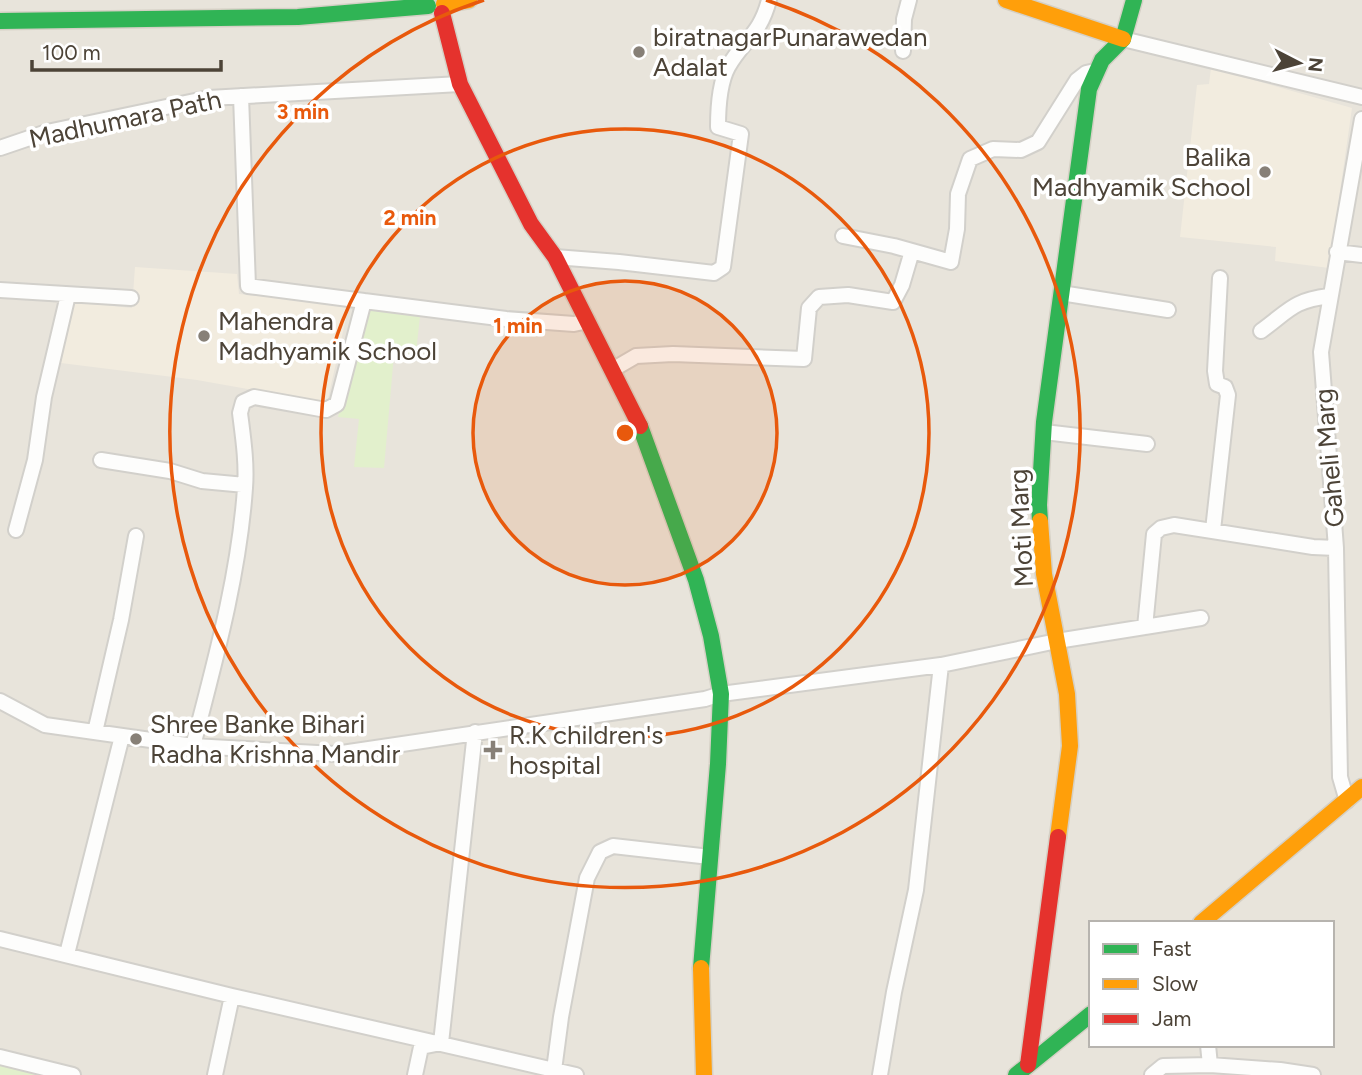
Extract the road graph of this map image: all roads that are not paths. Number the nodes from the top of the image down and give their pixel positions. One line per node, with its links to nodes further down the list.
1 (469, 0): 6 (main road)
2 (769, 0): 21 (street)
3 (909, 0): 9 (street)
4 (1006, 0): 8 (main road)
5 (1133, 0): 8 (main road, Moti Marg)
6 (434, 4): 7 (main road); 11 (main road)
7 (0, 22)
8 (1123, 39): 10 (main road, Moti Marg); 13 (street)
9 (903, 51)
10 (1095, 71): 18 (street); 24 (main road, Moti Marg)
11 (460, 84): 12 (street, Madhumara Path); 21 (main road)
12 (241, 96): 15 (street, Madhumara Path); 28 (street)
13 (1362, 97)
14 (1362, 119): 16 (street, Gaheli Marg)
15 (0, 148)
16 (1360, 150): 19 (street, Gaheli Marg)
17 (844, 236): 18 (street)
18 (912, 251): 32 (street)
19 (1337, 252): 20 (street); 26 (street, Gaheli Marg)
20 (1362, 255)
21 (555, 257): 30 (main road)
22 (1220, 278): 38 (street)
23 (0, 290): 25 (street)
24 (1061, 293): 29 (street); 33 (main road, Moti Marg)
25 (68, 295): 27 (street); 37 (street)
26 (1329, 296): 31 (street); 40 (street, Gaheli Marg)
27 (131, 298)
28 (364, 301): 30 (street); 36 (street)
29 (1168, 310)
30 (588, 321): 32 (main road)
31 (1262, 331)
32 (612, 370): 45 (main road)
33 (1044, 432): 34 (street); 43 (main road, Moti Marg)
34 (1147, 444)
35 (101, 460): 36 (street)
36 (245, 485): 50 (street)
37 (16, 530)
38 (1213, 530): 40 (street); 42 (street)
39 (136, 536): 47 (street)
40 (1336, 548): 52 (street, Gaheli Marg)
41 (1201, 618): 42 (street)
42 (1145, 626): 43 (street)
43 (1057, 641): 44 (street); 64 (main road, Moti Marg)
44 (941, 665): 45 (street); 70 (street)
45 (721, 694): 48 (street); 53 (main road)
46 (0, 701): 47 (street)
47 (95, 732): 49 (street)
48 (475, 732): 50 (street); 59 (street)
49 (122, 736): 50 (street); 56 (street)
50 (193, 746)
51 (1362, 787): 52 (main road)
52 (1347, 801): 54 (main road)
53 (710, 857): 63 (street); 69 (main road)
54 (1204, 921)
55 (0, 939): 56 (street)
56 (67, 954): 57 (street)
57 (232, 996): 59 (street); 66 (street)
58 (1089, 1016): 64 (main road)
59 (441, 1043): 63 (street); 67 (street)
60 (1208, 1047): 62 (street)
61 (0, 1057): 65 (street)
62 (1210, 1065): 71 (street); 72 (street)
63 (554, 1070): 68 (street)
64 (1022, 1070)
65 (73, 1075)
66 (215, 1075)
67 (415, 1075)
68 (576, 1075)
69 (704, 1075)
70 (880, 1075)
71 (1152, 1075)
72 (1313, 1075)

